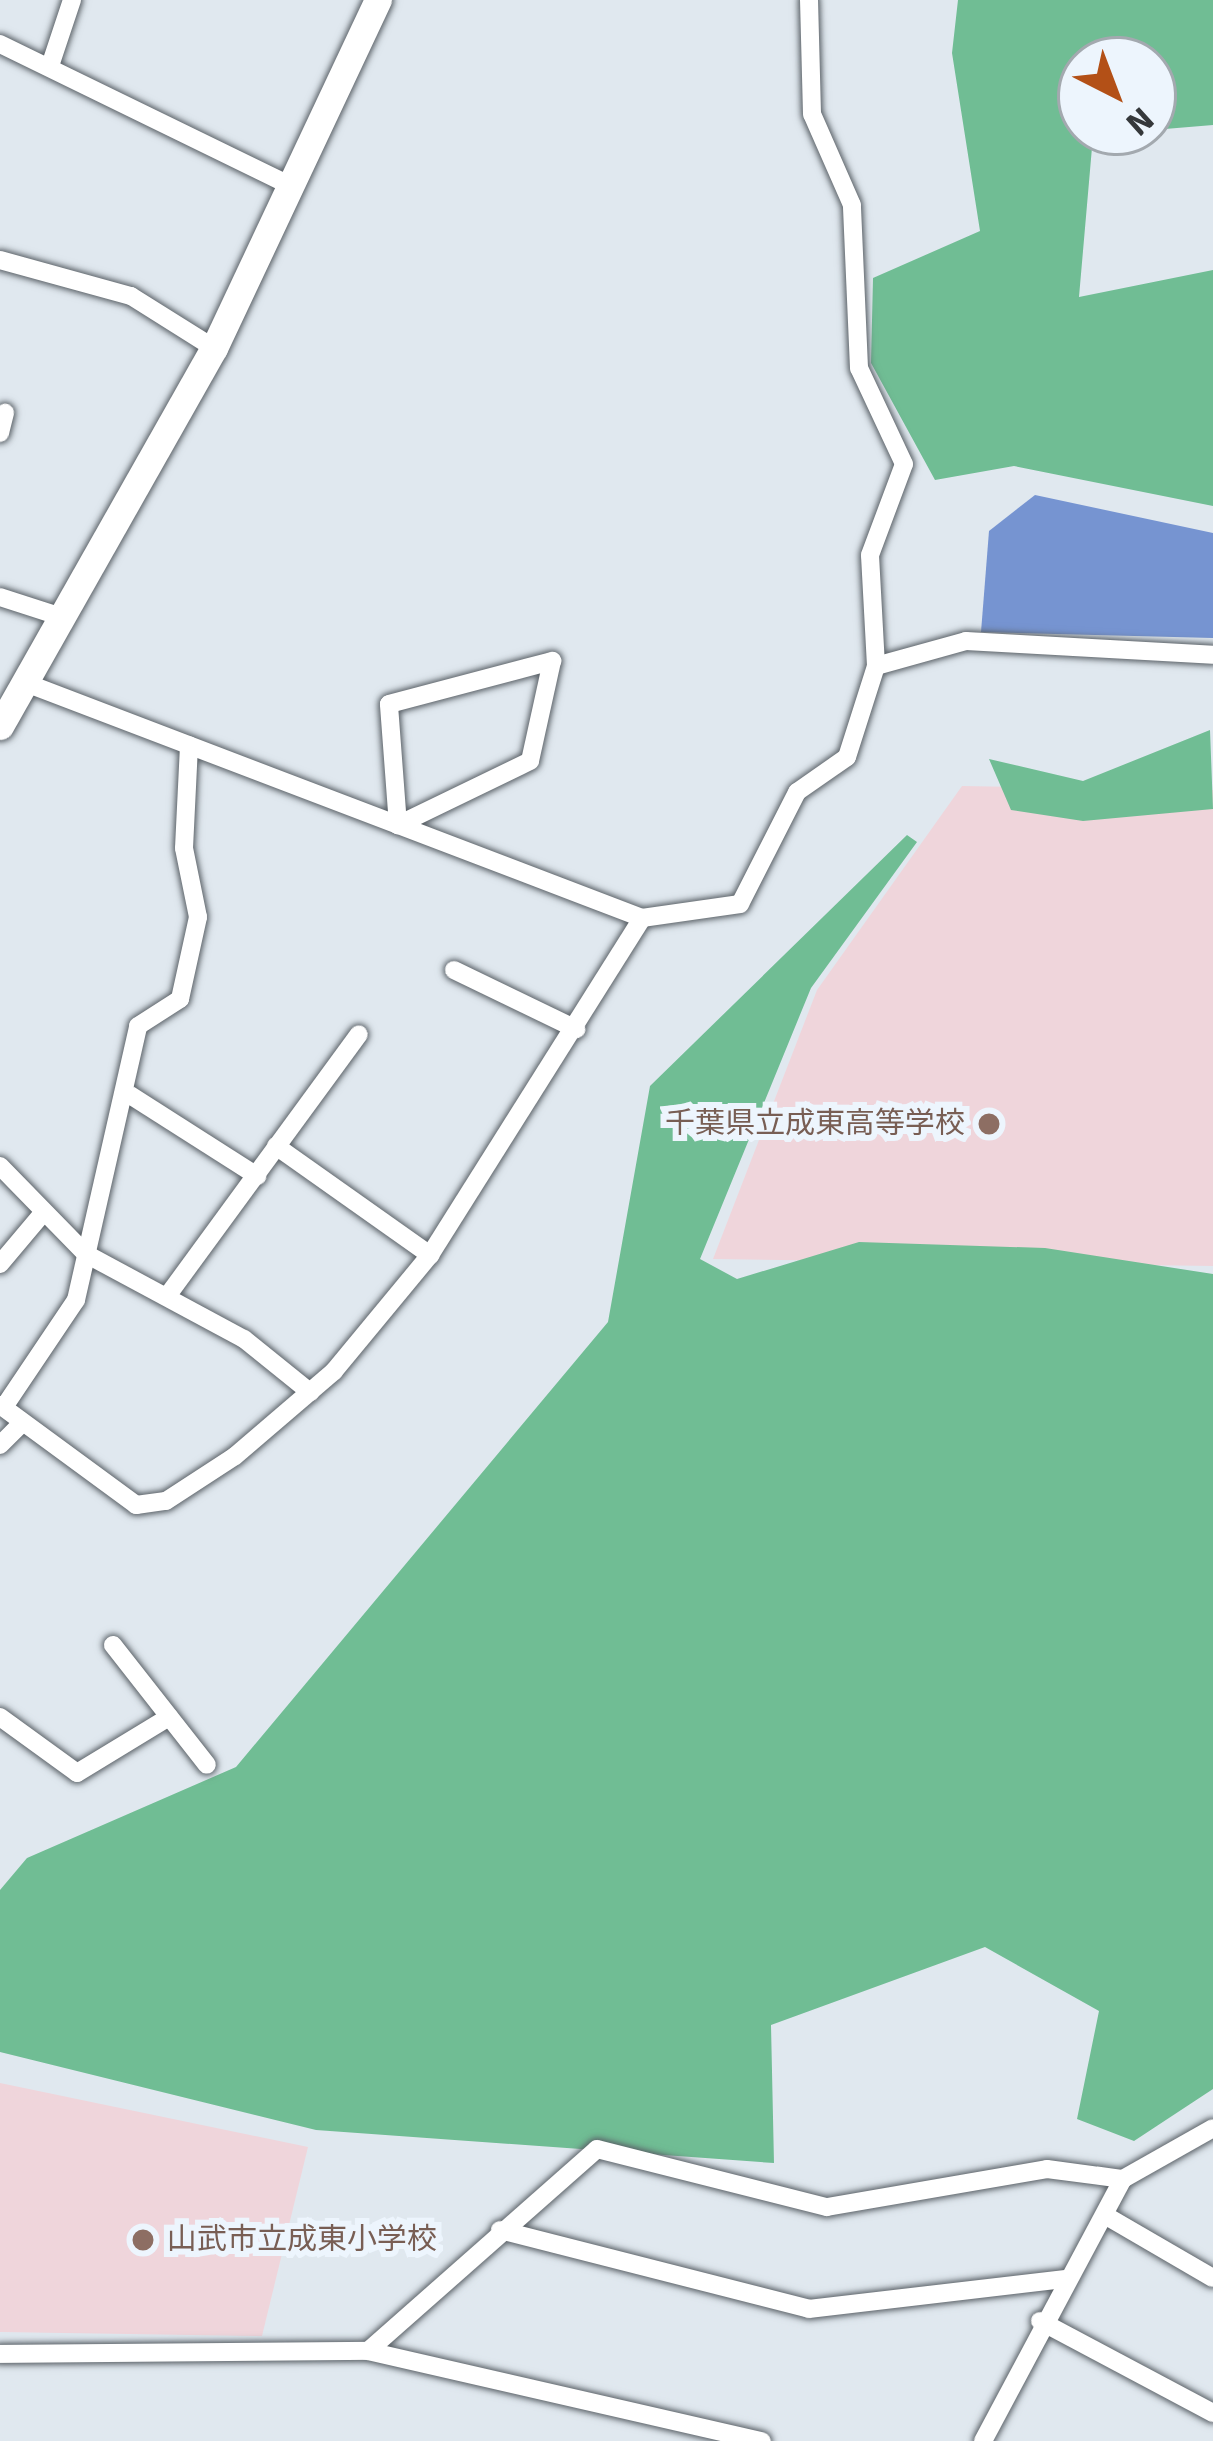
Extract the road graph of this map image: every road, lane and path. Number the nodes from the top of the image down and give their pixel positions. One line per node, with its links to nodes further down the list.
1 (72, 0): 5 (street)
2 (378, 0): 6 (street)
3 (809, 0): 14 (street)
4 (0, 44): 5 (street)
5 (50, 66): 6 (street)
6 (293, 187): 8 (street)
7 (0, 260): 8 (street)
8 (214, 348): 12 (street)
9 (5, 412): 10 (street)
10 (0, 433)
11 (0, 597): 12 (street)
12 (62, 617): 15 (street)
13 (1213, 655): 14 (street)
14 (876, 666): 19 (street)
15 (26, 682): 16 (street); 17 (street)
16 (0, 726)
17 (189, 745): 18 (street); 23 (street)
18 (398, 825): 18 (street); 19 (street)
19 (643, 918): 21 (street)
20 (454, 970): 21 (street)
21 (576, 1029): 29 (street)
22 (359, 1034): 24 (street)
23 (130, 1095): 26 (street); 28 (street)
24 (276, 1146): 26 (street); 29 (street)
25 (0, 1166): 27 (street)
26 (257, 1176): 31 (street)
27 (44, 1213): 28 (street); 30 (street)
28 (86, 1254): 31 (street); 33 (street)
29 (430, 1255): 32 (street)
30 (0, 1264)
31 (168, 1295): 32 (street)
32 (310, 1392): 34 (street)
33 (2, 1406): 34 (street)
34 (22, 1423): 35 (street)
35 (0, 1445)
36 (113, 1646): 38 (street)
37 (0, 1717): 38 (street)
38 (169, 1717): 39 (street)
39 (207, 1765)
40 (1213, 2128): 41 (street)
41 (1123, 2179): 42 (street); 43 (street)
42 (1108, 2217): 44 (street); 45 (street)
43 (500, 2230): 44 (street); 47 (street)
44 (1065, 2278): 46 (street)
45 (1213, 2278)
46 (1040, 2321): 49 (street); 51 (street)
47 (368, 2351): 48 (street); 50 (street)
48 (0, 2354)
49 (1213, 2413)
50 (762, 2441)
51 (983, 2441)

